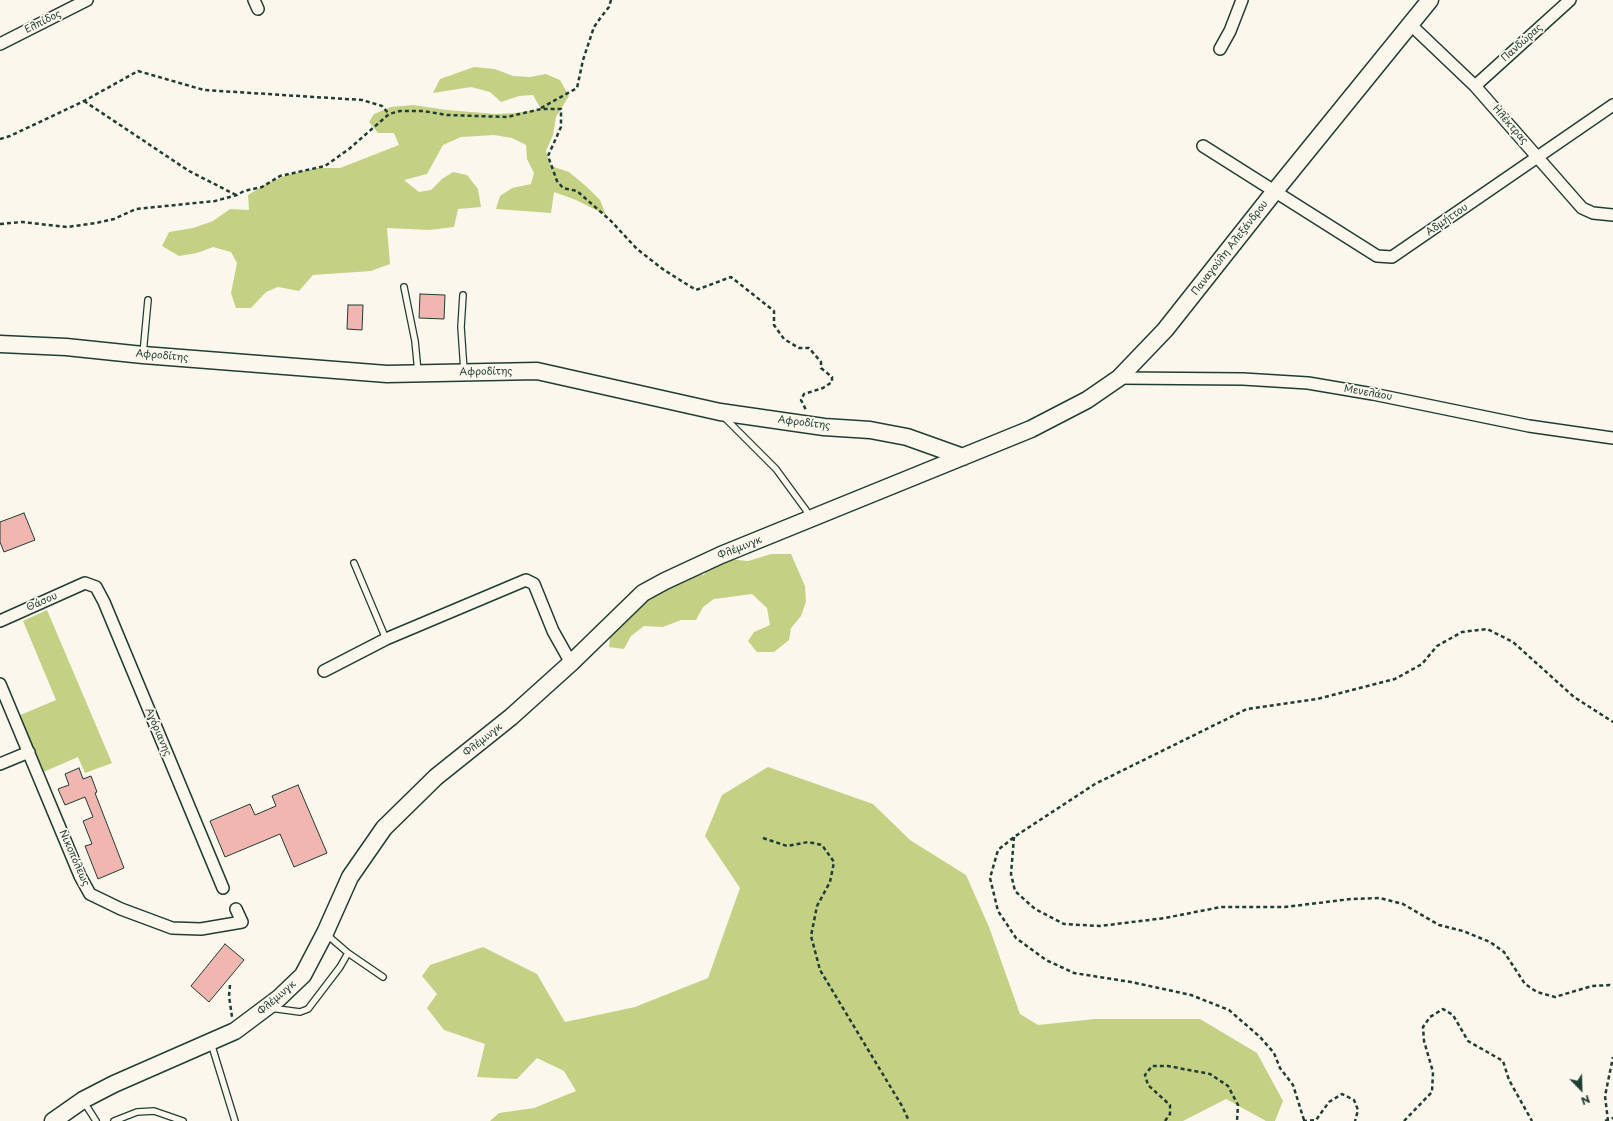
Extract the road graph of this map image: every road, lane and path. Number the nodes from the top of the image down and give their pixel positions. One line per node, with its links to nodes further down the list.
1 (87, 0): 7 (street, Ελπίδος)
2 (610, 0): 12 (path)
3 (1242, 0): 8 (street)
4 (1430, 0): 6 (street, Παναγούλη Αλεξάνδρου)
5 (1570, 0): 9 (street, Πανδώρας)
6 (1410, 25): 9 (street, Ηλέκτρας); 17 (street, Παναγούλη Αλεξάνδρου)
7 (0, 44)
8 (1220, 48)
9 (1475, 86): 16 (street, Ηλέκτρας)
10 (84, 101): 13 (path); 14 (path); 18 (path)
11 (1613, 105): 16 (street, Αδμήττου)
12 (541, 109): 13 (path); 30 (path)
13 (389, 114): 18 (path)
14 (0, 139)
15 (1203, 146): 17 (street, Αδμήττου)
16 (1538, 157): 17 (street, Αδμήττου); 19 (street, Ηλέκτρας)
17 (1275, 191): 28 (street, Παναγούλη Αλεξάνδρου)
18 (236, 195): 20 (path)
19 (1613, 215)
20 (0, 224)
21 (404, 287): 26 (lane)
22 (463, 295): 27 (lane)
23 (148, 300): 25 (lane)
24 (0, 340): 25 (street, Αφροδίτης)
25 (143, 355): 26 (street, Αφροδίτης)
26 (418, 373): 27 (street, Αφροδίτης)
27 (465, 373): 29 (street, Αφροδίτης)
28 (1120, 378): 31 (street, Μενελάου); 32 (street, Παναγούλη Αλεξάνδρου)
29 (720, 412): 33 (street, Αφροδίτης); 34 (lane)
30 (810, 412)
31 (1613, 438)
32 (990, 447): 33 (street, Φλέμινγκ)
33 (963, 457): 34 (street, Φλέμινγκ)
34 (810, 519): 39 (street, Φλέμινγκ)
35 (354, 563): 38 (lane)
36 (85, 583): 37 (street, Θάσου); 47 (street, Αγόριανης)
37 (0, 621)
38 (386, 640): 39 (street); 40 (street)
39 (571, 663): 49 (street, Φλέμινγκ)
40 (324, 672)
41 (0, 684): 43 (street, Νικοπόλεως)
42 (1613, 722): 45 (path)
43 (28, 752): 44 (street); 48 (street, Νικοπόλεως)
44 (0, 764)
45 (1014, 837): 53 (path); 68 (path)
46 (763, 838): 65 (path)
47 (223, 888)
48 (236, 909)
49 (325, 934): 50 (lane); 54 (street, Φλέμινγκ)
50 (348, 953): 51 (lane); 54 (lane)
51 (384, 977)
52 (230, 985): 55 (path)
53 (1613, 986)
54 (268, 1007): 55 (street, Φλέμινγκ)
55 (235, 1031): 56 (street, Φλέμινγκ)
56 (211, 1042): 58 (street, Φλέμινγκ); 64 (lane)
57 (1613, 1057): 72 (path)
58 (83, 1100): 60 (street, Φλέμινγκ); 61 (lane)
59 (1613, 1118): 72 (path)
60 (53, 1121)
61 (96, 1121)
62 (114, 1121): 63 (lane)
63 (183, 1121)
64 (236, 1121)
65 (909, 1121)
66 (1165, 1121): 67 (path)
67 (1237, 1121)
68 (1303, 1121): 69 (path)
69 (1354, 1121)
70 (1404, 1121): 71 (path)
71 (1532, 1121)
72 (1607, 1121)

